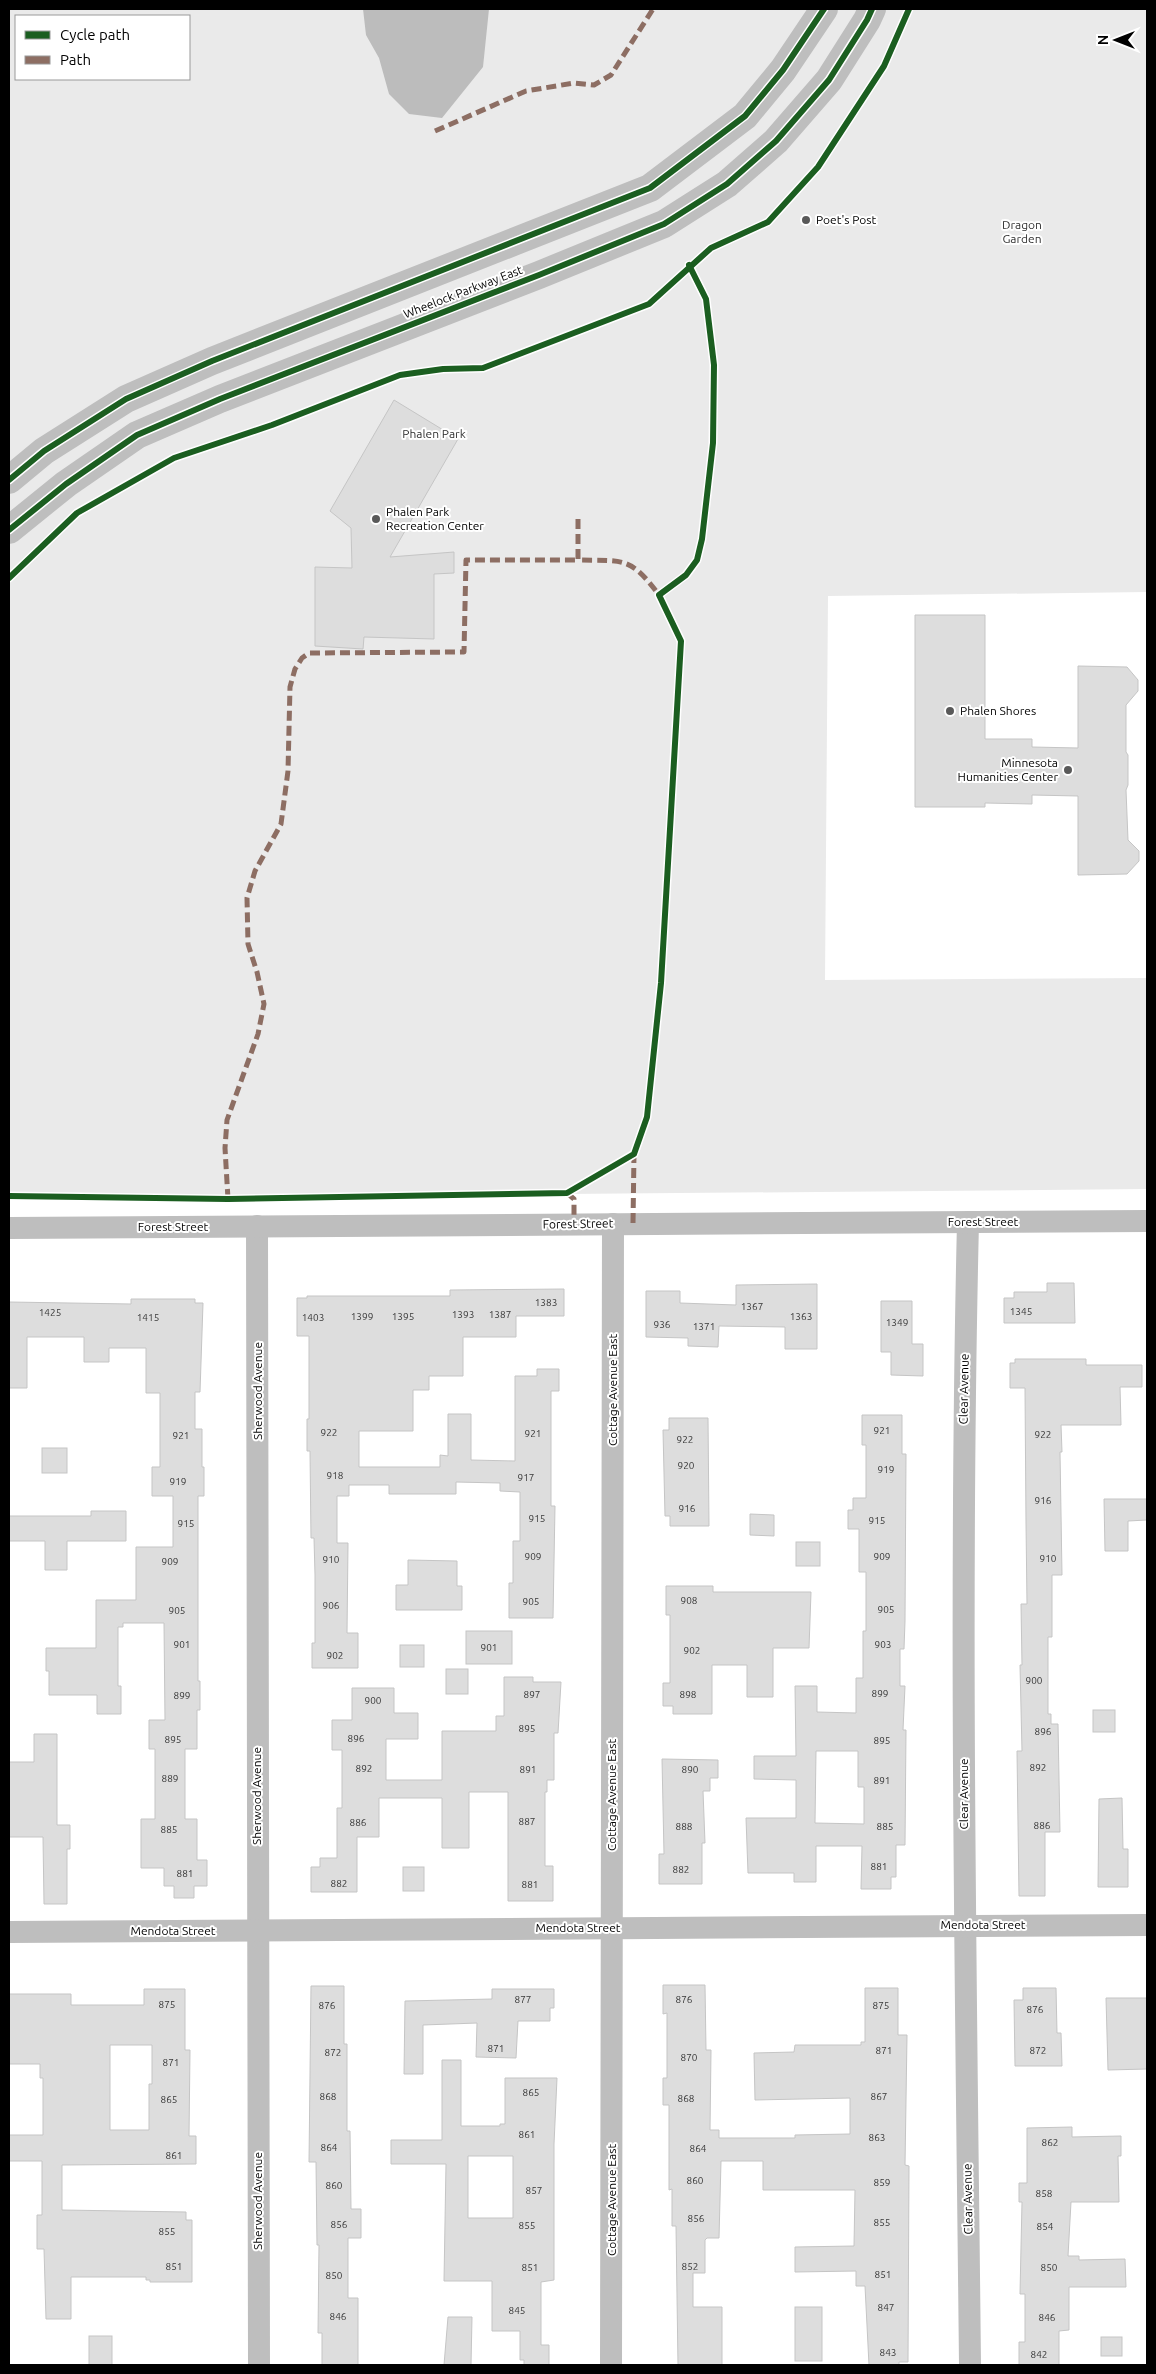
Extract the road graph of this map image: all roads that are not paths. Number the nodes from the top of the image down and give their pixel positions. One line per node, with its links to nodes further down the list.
1 (824, 9): 3 (street)
2 (872, 9): 4 (street, Wheelock Parkway East)
3 (9, 480)
4 (9, 530)
5 (1147, 1221): 6 (street, Forest Street)
6 (968, 1222): 7 (street, Forest Street); 10 (street, Clear Avenue)
7 (613, 1224): 8 (street, Forest Street); 12 (street, Cottage Avenue East)
8 (257, 1226): 9 (street, Forest Street); 13 (street, Sherwood Avenue)
9 (9, 1228)
10 (965, 1925): 11 (street, Mendota Street); 12 (street, Mendota Street); 17 (street, Clear Avenue)
11 (1147, 1925)
12 (612, 1928): 13 (street, Mendota Street); 16 (street, Cottage Avenue East)
13 (257, 1931): 14 (street, Mendota Street); 15 (street, Sherwood Avenue)
14 (9, 1932)
15 (259, 2365)
16 (611, 2365)
17 (970, 2365)

